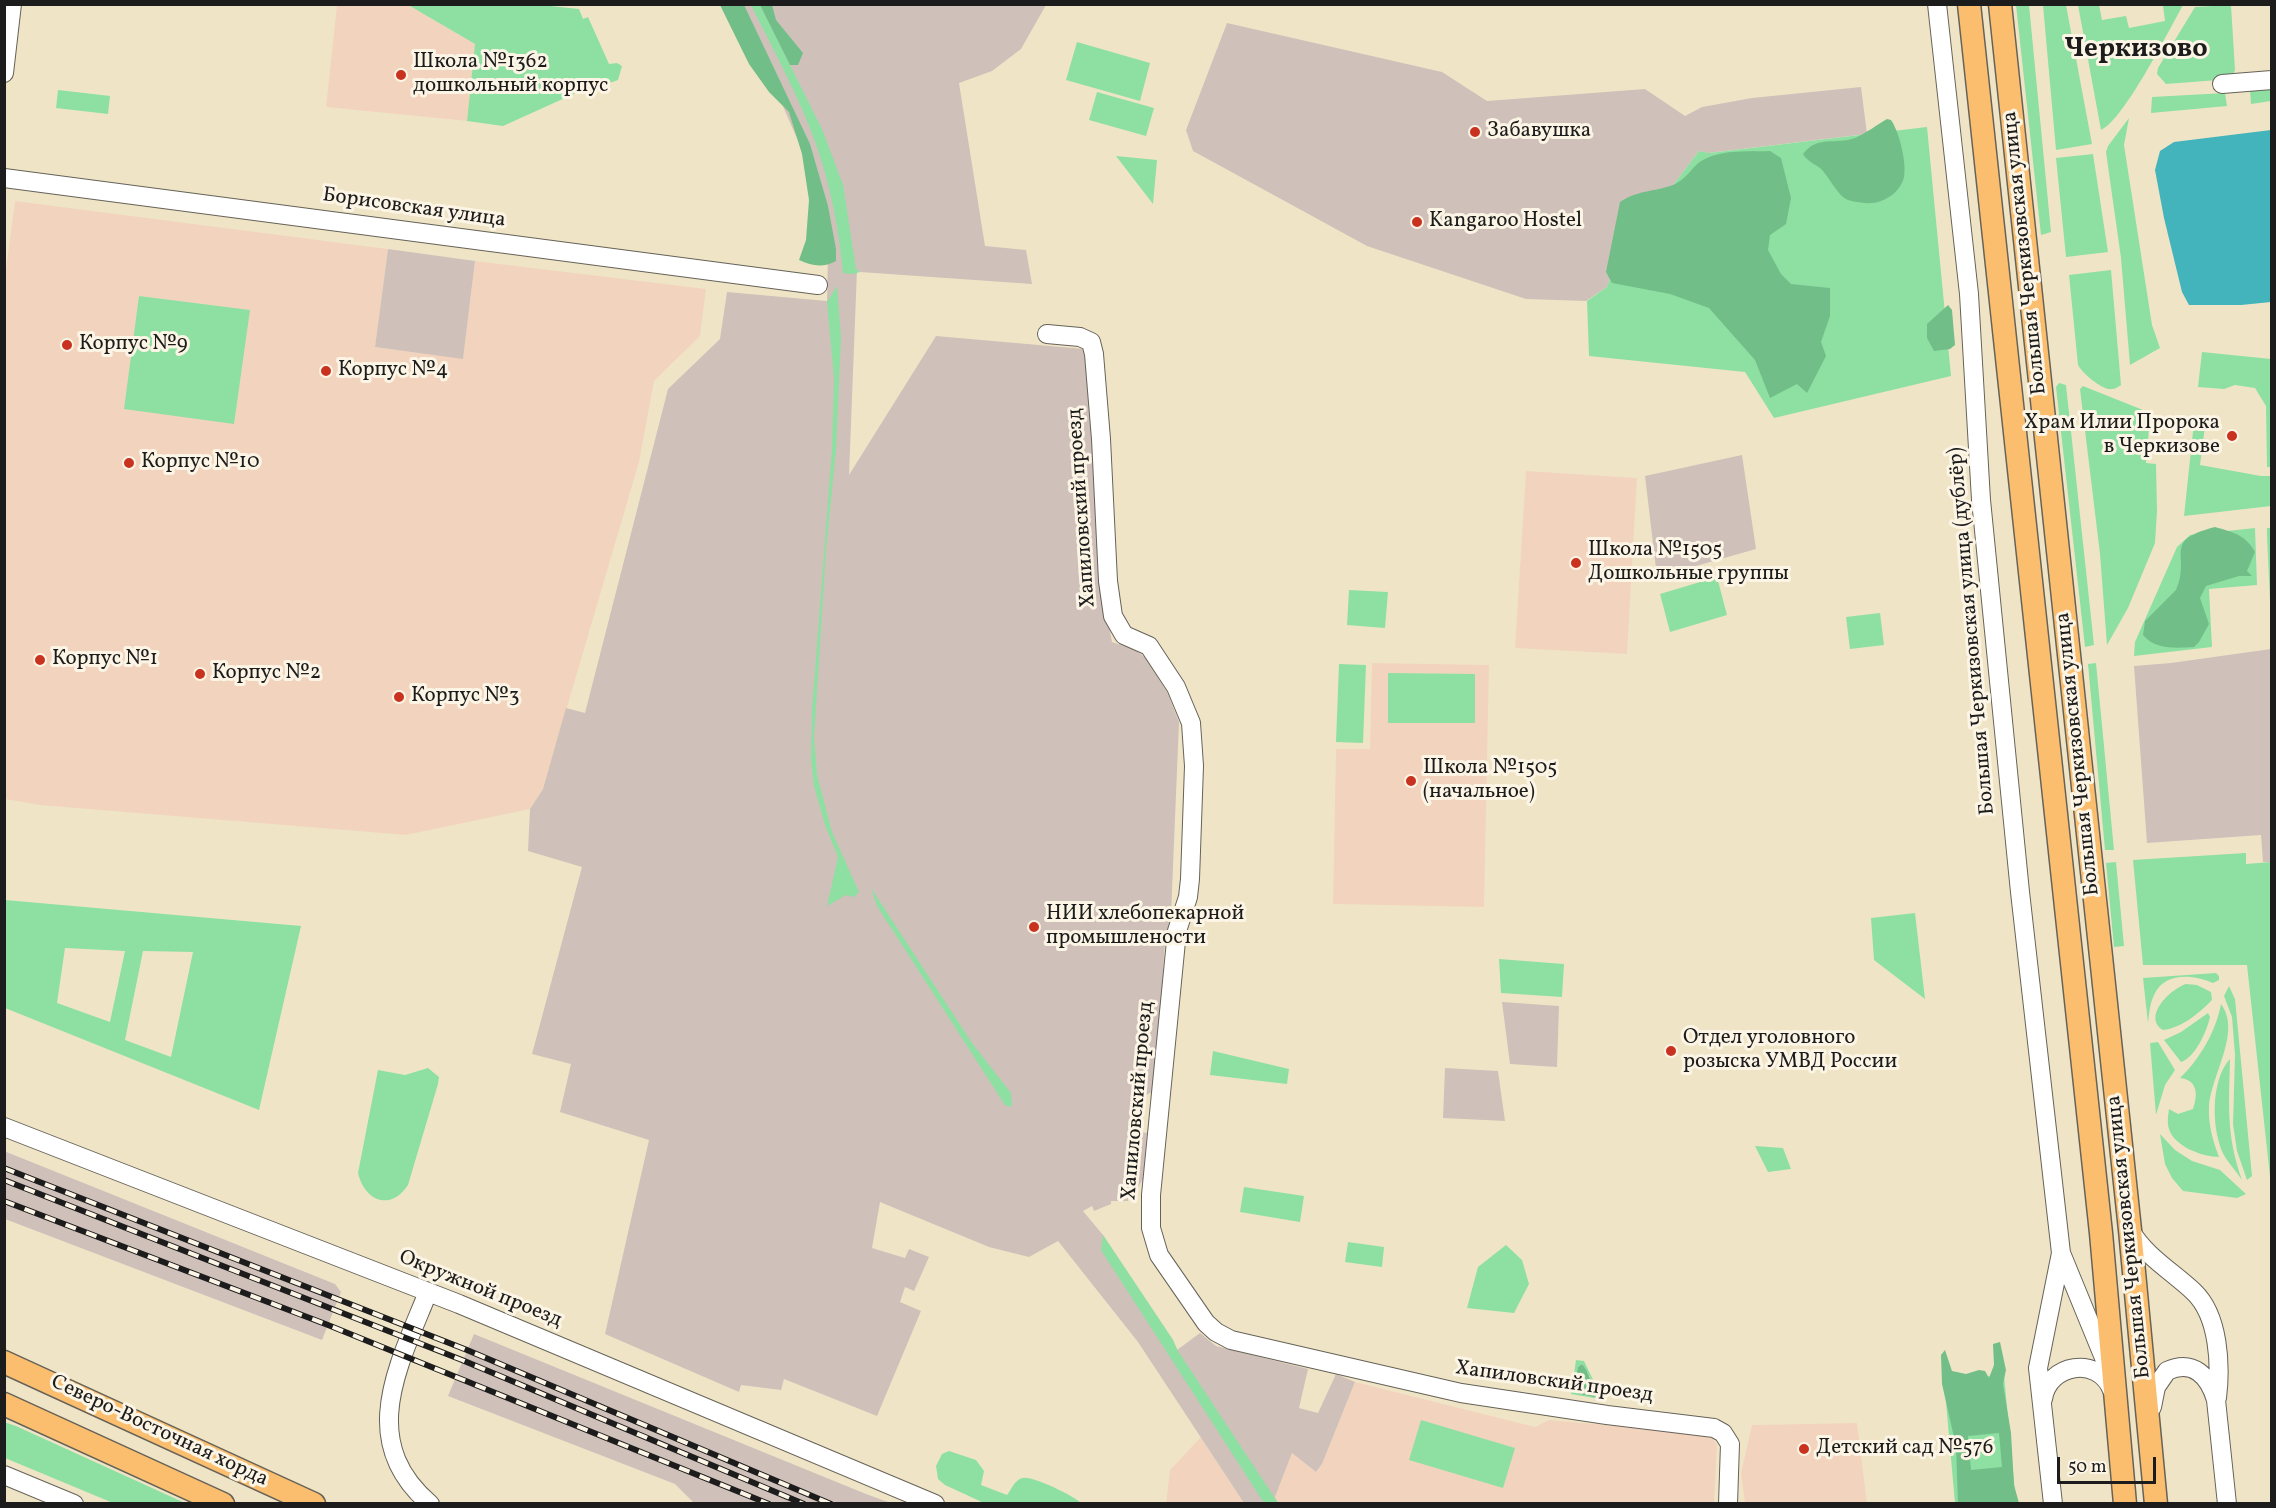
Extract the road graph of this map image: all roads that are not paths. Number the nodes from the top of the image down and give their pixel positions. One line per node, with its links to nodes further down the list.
1 (12, 4): 5 (street)
2 (1937, 4): 13 (street, Большая Черкизовская улица (дублёр))
3 (1969, 4): 16 (main road, Большая Черкизовская улица)
4 (2000, 4): 12 (main road, Большая Черкизовская улица)
5 (4, 73)
6 (2271, 80): 7 (street)
7 (2222, 84)
8 (4, 178): 9 (street, Борисовская улица)
9 (818, 285)
10 (1047, 334): 27 (street, Хапиловский проезд)
11 (4, 1127): 14 (street, Окружной проезд)
12 (2130, 1230): 17 (street); 20 (main road, Большая Черкизовская улица)
13 (2061, 1253): 16 (street); 19 (street)
14 (428, 1292): 25 (street); 26 (street, Окружной проезд)
15 (4, 1362): 24 (main road, Северо-Восточная хорда)
16 (2114, 1388): 19 (street); 29 (main road, Большая Черкизовская улица)
17 (2216, 1400): 20 (street); 31 (street)
18 (4, 1404): 23 (main road, Северо-Восточная хорда)
19 (2042, 1404): 28 (street)
20 (2150, 1433): 30 (main road, Большая Черкизовская улица)
21 (4, 1475): 22 (street)
22 (74, 1503)
23 (223, 1503)
24 (314, 1503)
25 (430, 1503)
26 (935, 1503)
27 (1728, 1503)
28 (2053, 1503)
29 (2125, 1503)
30 (2157, 1503)
31 (2228, 1503)

